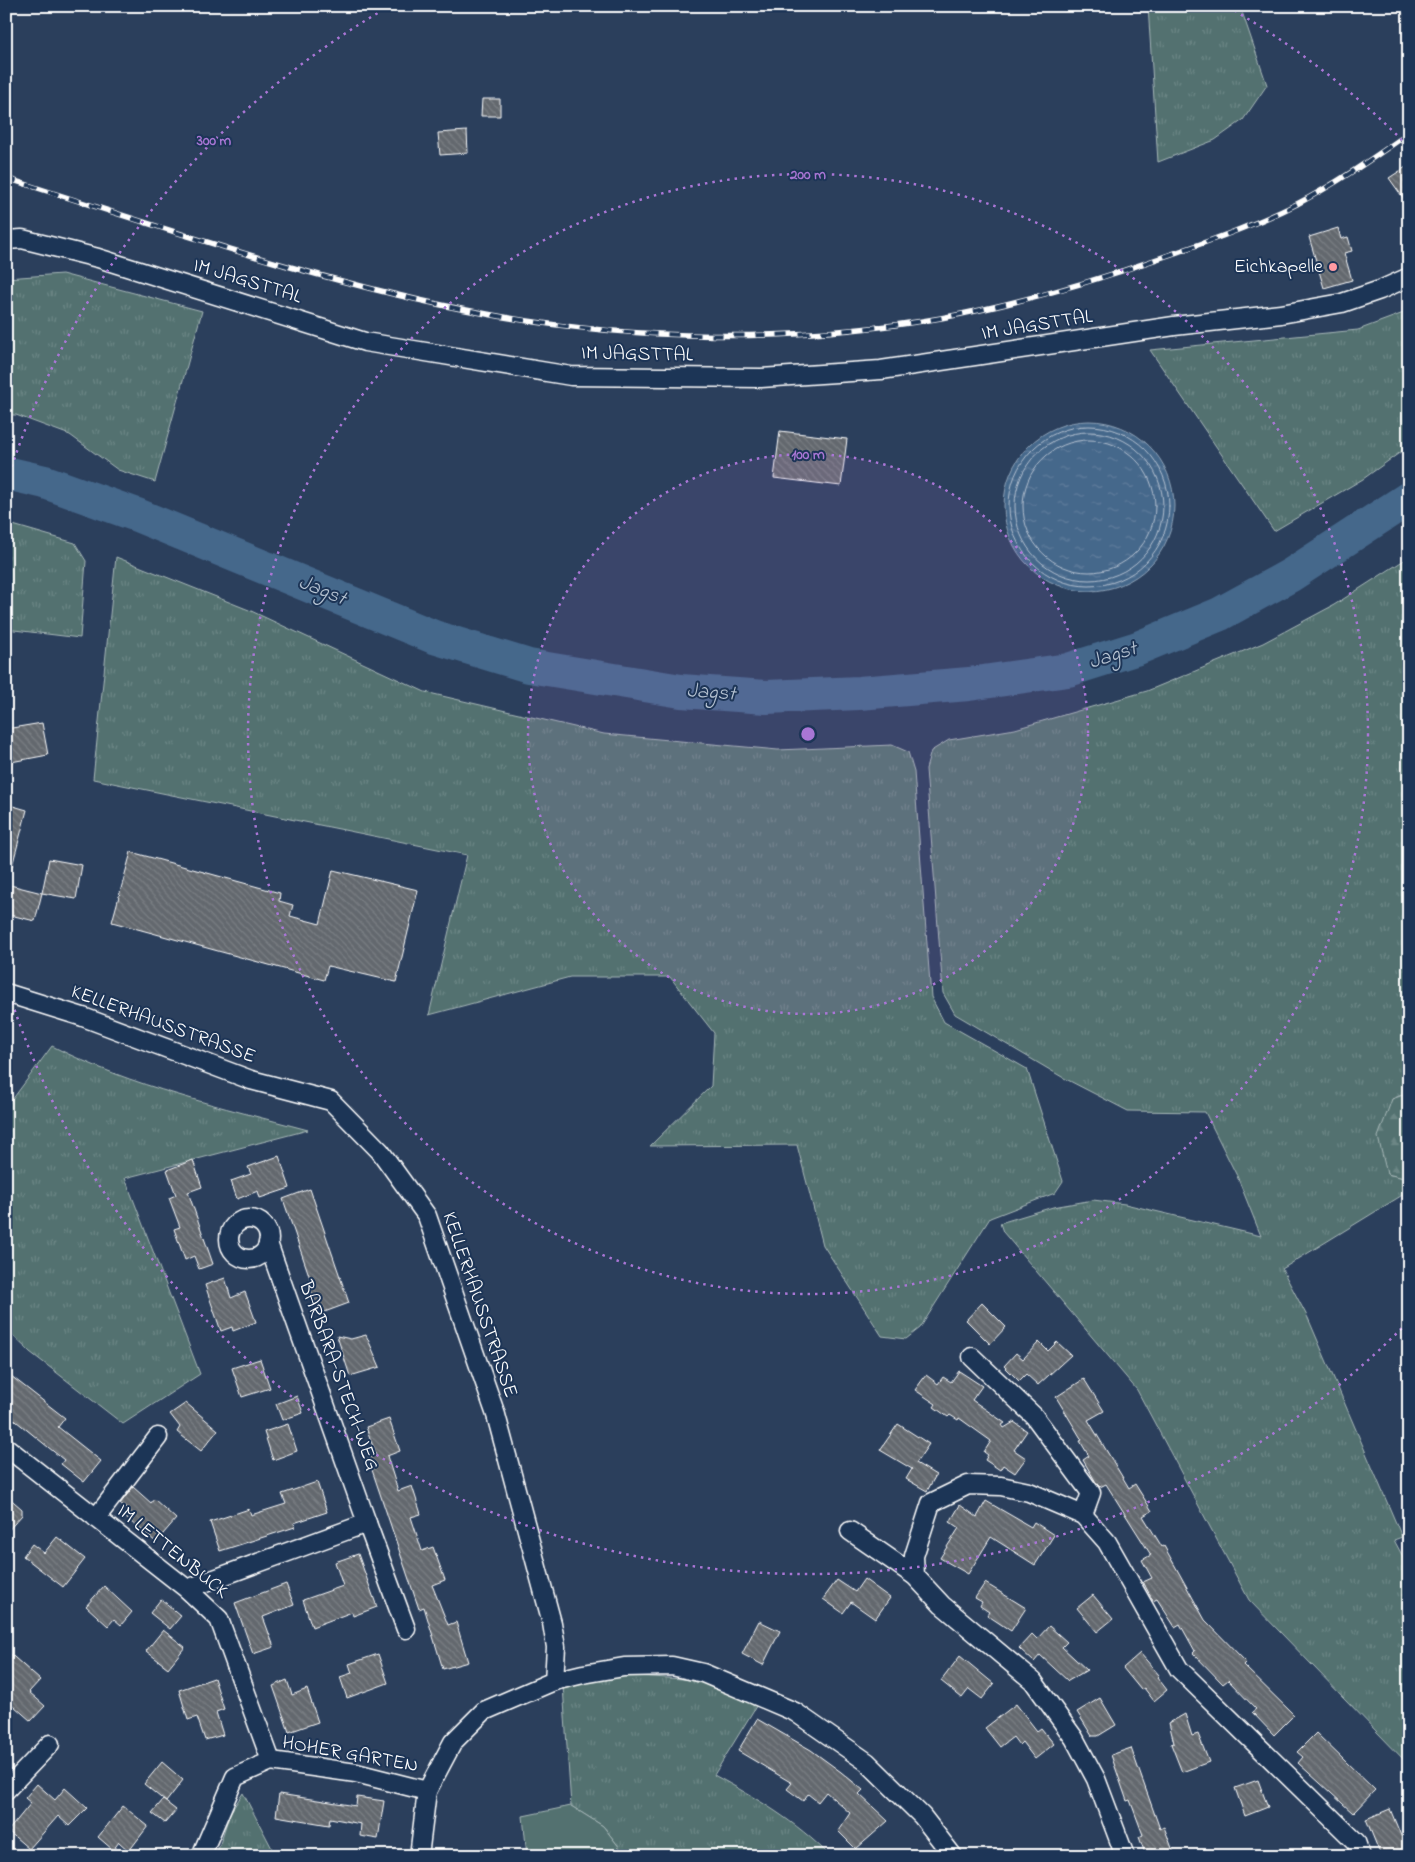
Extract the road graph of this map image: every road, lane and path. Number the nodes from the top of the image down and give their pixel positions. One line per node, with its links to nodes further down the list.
1 (6, 240): 2 (street, IM JAGSTTAL)
2 (1409, 277)
3 (6, 993): 15 (street, KELLERHAUSSTRASSE)
4 (268, 1243): 10 (street, BARBARA-STECH-WEG)
5 (972, 1356): 8 (street)
6 (158, 1437): 9 (street, IM LETTENBUCK)
7 (6, 1447): 9 (street, IM LETTENBUCK)
8 (1083, 1515): 12 (street); 24 (street)
9 (96, 1518): 13 (street, IM LETTENBUCK)
10 (367, 1523): 13 (street); 14 (street, BARBARA-STECH-WEG)
11 (850, 1531): 12 (street)
12 (915, 1576): 23 (street)
13 (187, 1589): 17 (street, IM LETTENBUCK)
14 (406, 1629)
15 (554, 1681): 19 (street); 22 (street)
16 (50, 1744): 18 (street)
17 (271, 1761): 19 (street, HOHER GARTEN); 20 (street, HOHER GARTEN)
18 (6, 1790)
19 (428, 1790): 21 (street)
20 (201, 1856)
21 (419, 1856)
22 (953, 1856)
23 (1125, 1856)
24 (1361, 1856)

